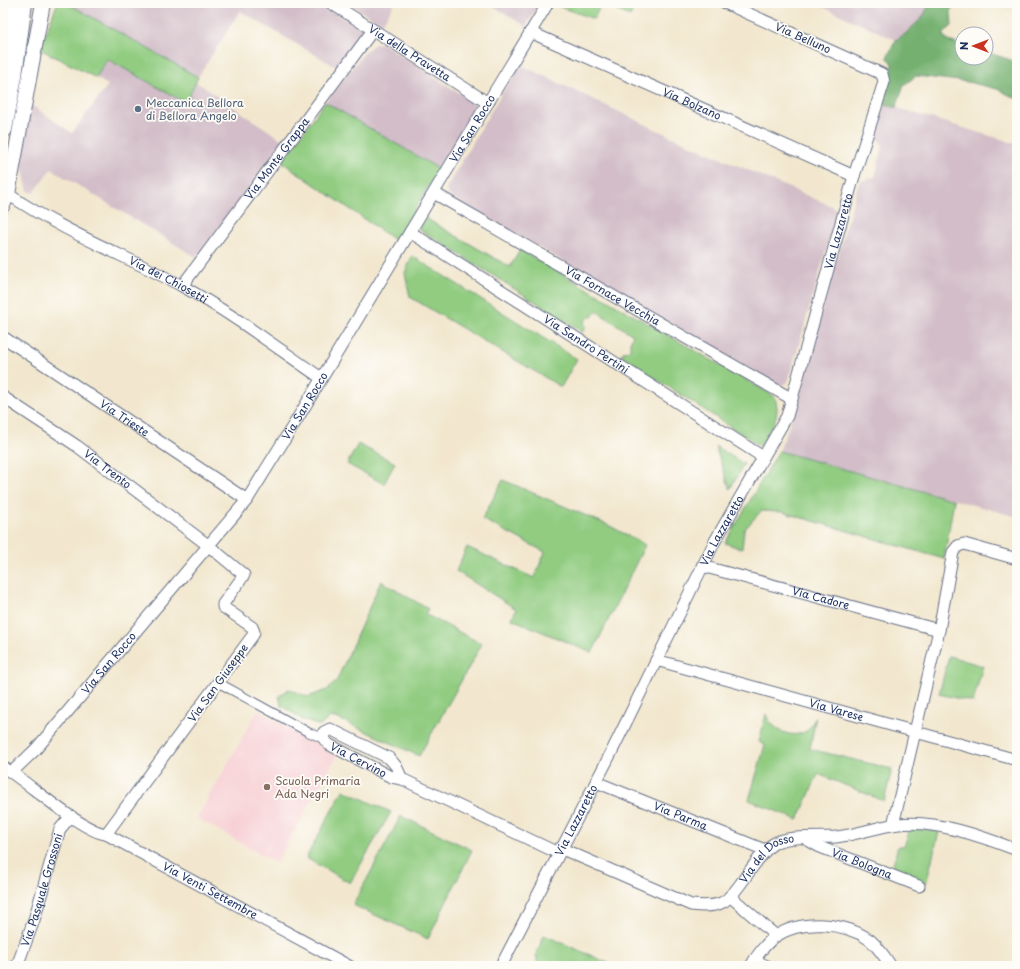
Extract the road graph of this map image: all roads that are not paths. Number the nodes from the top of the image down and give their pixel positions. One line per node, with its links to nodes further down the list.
1 (10, 3): 9 (highway)
2 (23, 3): 12 (highway)
3 (331, 3): 7 (street, Via della Pravetta)
4 (548, 3): 8 (street, Via San Rocco)
5 (724, 3): 10 (street, Via Belluno)
6 (42, 5): 15 (street, Via dei Chiosetti)
7 (373, 30): 11 (street, Via della Pravetta); 17 (street, Via Monte Grappa)
8 (530, 32): 11 (street, Via San Rocco); 13 (street, Via Bolzano)
9 (3, 50)
10 (882, 74): 13 (street, Via Lazzaretto)
11 (488, 103): 14 (street, Via San Rocco)
12 (3, 128)
13 (854, 176): 21 (street, Via Lazzaretto)
14 (434, 193): 16 (street, Via San Rocco); 21 (street, Via Fornace Vecchia)
15 (5, 200): 17 (street, Via dei Chiosetti)
16 (410, 232): 19 (street, Via San Rocco); 22 (street, Via Sandro Pertini)
17 (182, 286): 19 (street, Via dei Chiosetti)
18 (3, 337): 23 (street, Via Trieste)
19 (321, 378): 23 (street, Via San Rocco)
20 (3, 397): 24 (street, Via Trento)
21 (792, 399): 22 (street, Via Lazzaretto)
22 (763, 457): 26 (street, Via Lazzaretto)
23 (247, 500): 24 (street, Via San Rocco)
24 (209, 546): 29 (street, Via San Giuseppe); 33 (street, Via San Rocco)
25 (1017, 559): 27 (street)
26 (702, 566): 27 (street, Via Cadore); 28 (street, Via Lazzaretto)
27 (939, 630): 30 (street)
28 (656, 660): 30 (street, Via Varese); 35 (street, Via Lazzaretto)
29 (219, 683): 31 (street); 38 (street, Via San Giuseppe)
30 (915, 730): 32 (street, Via Varese); 37 (street)
31 (324, 739): 34 (street, Via Cervino); 34 (street, Via Cervino)
32 (1017, 760)
33 (7, 770): 36 (street, Via Venti Settembre)
34 (402, 779): 40 (street, Via Cervino)
35 (596, 782): 40 (street, Via Lazzaretto); 41 (street, Via Parma)
36 (70, 816): 38 (street, Via Venti Settembre); 47 (street, Via Pasquale Grossoni)
37 (893, 825): 39 (street, Via del Dosso); 42 (street, Via del Dosso)
38 (106, 834): 48 (street, Via Venti Settembre)
39 (805, 839): 41 (street, Via del Dosso); 43 (street, Via Bologna)
40 (559, 850): 44 (street, Via del Dosso); 49 (street, Via Lazzaretto)
41 (765, 850): 44 (street, Via del Dosso)
42 (1017, 850)
43 (919, 886)
44 (730, 896): 45 (street)
45 (776, 936): 46 (street); 51 (street)
46 (753, 962): 50 (street)
47 (18, 966)
48 (349, 966)
49 (500, 966)
50 (771, 966)
51 (891, 966)

